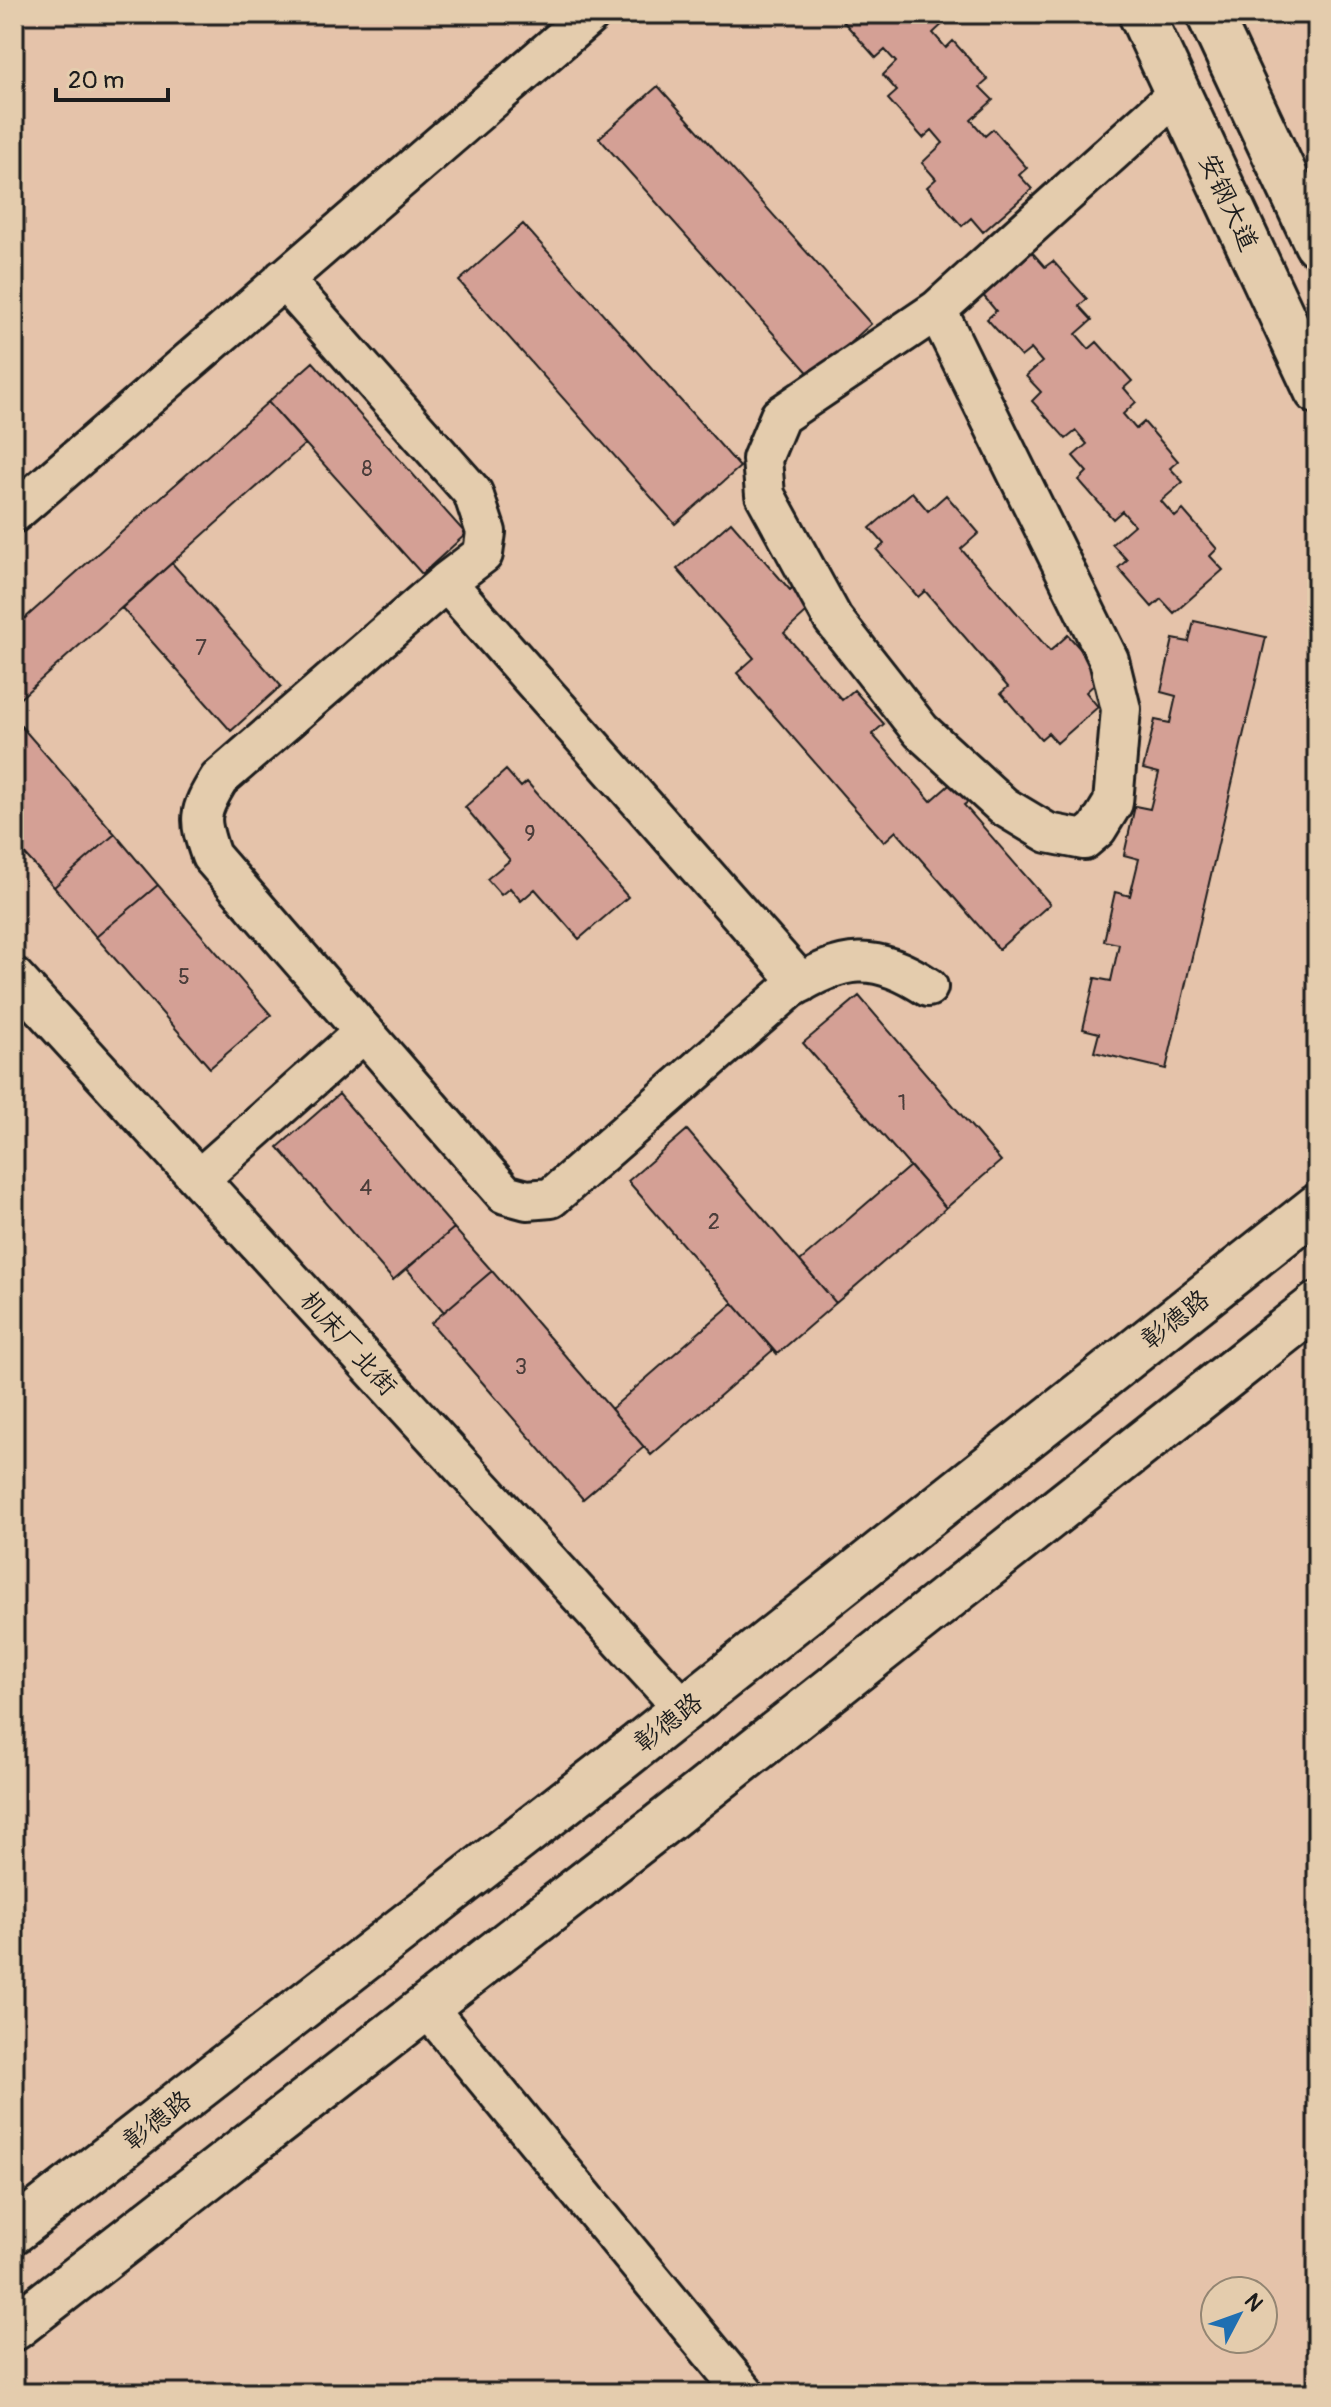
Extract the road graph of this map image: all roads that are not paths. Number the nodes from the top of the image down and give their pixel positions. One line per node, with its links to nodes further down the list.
1 (591, 14): 6 (street)
2 (1141, 14): 4 (main road, 安钢大道)
3 (1209, 14): 5 (main road)
4 (1178, 93): 7 (street); 8 (main road, 安钢大道)
5 (1317, 244)
6 (283, 279): 9 (street); 10 (street)
7 (937, 310): 7 (street)
8 (1317, 391)
9 (14, 513)
10 (446, 582): 12 (street); 14 (street)
11 (14, 977): 15 (street, 机床厂北街)
12 (801, 983): 13 (street); 14 (street)
13 (928, 987)
14 (364, 1032): 15 (street)
15 (199, 1179): 18 (street, 机床厂北街)
16 (1317, 1207): 18 (main road, 彰德路)
17 (1317, 1305): 19 (main road)
18 (684, 1709): 20 (main road, 彰德路)
19 (427, 2007): 21 (main road); 22 (street)
20 (14, 2231)
21 (14, 2328)
22 (745, 2393)

